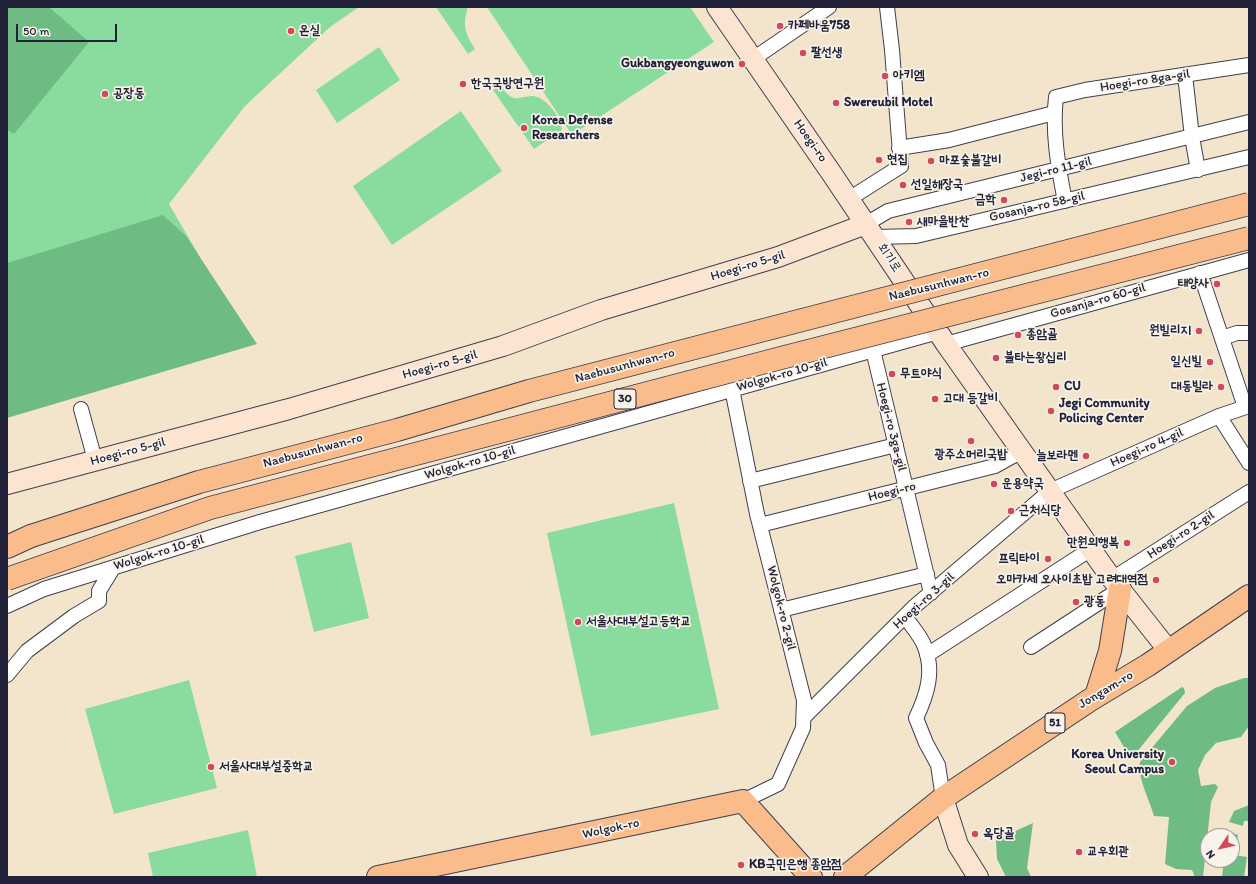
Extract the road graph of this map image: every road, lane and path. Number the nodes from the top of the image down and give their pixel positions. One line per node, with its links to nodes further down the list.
1 (717, 7): 4 (street, Hoegi-ro)
2 (829, 7): 4 (street)
3 (887, 7): 10 (street)
4 (753, 59): 14 (street, Hoegi-ro)
5 (1249, 65): 6 (street, Hoegi-ro 8ga-gil)
6 (1185, 75): 7 (street, Hoegi-ro 8ga-gil); 9 (street)
7 (1054, 113): 10 (street); 12 (street, Hoegi-ro 8ga-gil)
8 (1249, 122): 9 (street, Jegi-ro 11-gil)
9 (1192, 137): 12 (street, Jegi-ro 11-gil); 13 (street)
10 (899, 148): 14 (street)
11 (1249, 158): 13 (street, Gosanja-ro 58-gil)
12 (1058, 170): 15 (street, Hoegi-ro 8ga-gil); 17 (street, Jegi-ro 11-gil)
13 (1198, 170): 15 (street, Gosanja-ro 58-gil)
14 (849, 199): 17 (street, Hoegi-ro)
15 (1065, 201): 17 (street, Gosanja-ro 58-gil)
16 (1249, 204): 39 (main road, Naebusunhwan-ro, bridge)
17 (871, 231): 22 (street, 회기로, bridge); 31 (street, Hoegi-ro 5-gil)
18 (1249, 238): 45 (main road, 30, bridge)
19 (1249, 260): 20 (street, Gosanja-ro 60-gil)
20 (1200, 273): 22 (street, Gosanja-ro 60-gil); 23 (street, Hoegi-ro 4-gil)
21 (1249, 333): 23 (street)
22 (942, 338): 24 (street, Wolgok-ro 10-gil); 30 (street)
23 (1222, 338): 26 (street, Hoegi-ro 4-gil)
24 (873, 350): 25 (street, Wolgok-ro 10-gil); 29 (street, Hoegi-ro 3ga-gil)
25 (732, 389): 33 (street, Wolgok-ro 2-gil); 43 (street, Wolgok-ro 10-gil)
26 (1247, 406): 28 (street, Hoegi-ro 4-gil)
27 (81, 409): 31 (street)
28 (1219, 416): 32 (street); 36 (street, Hoegi-ro 4-gil)
29 (896, 445): 33 (street); 35 (street, Hoegi-ro 3ga-gil)
30 (1022, 451): 35 (street, Hoegi-ro); 36 (street)
31 (95, 460): 34 (street, Hoegi-ro 5-gil)
32 (1249, 463)
33 (750, 481): 38 (street, Wolgok-ro 2-gil)
34 (7, 484)
35 (906, 489): 38 (street, Hoegi-ro); 44 (street, Hoegi-ro 3ga-gil)
36 (1050, 491): 42 (street); 47 (street, Hoegi-ro 3-gil)
37 (1249, 492): 46 (street, Hoegi-ro 2-gil)
38 (760, 525): 50 (street, Wolgok-ro 2-gil)
39 (31, 536): 40 (main road); 41 (main road, Naebusunhwan-ro)
40 (7, 540)
41 (7, 547)
42 (1091, 549): 46 (street); 54 (street)
43 (113, 568): 49 (street, Wolgok-ro 10-gil); 55 (street)
44 (927, 574): 47 (street, Hoegi-ro 3ga-gil); 50 (street)
45 (7, 578)
46 (1116, 584): 52 (street); 53 (street); 56 (main road)
47 (931, 593): 51 (street, Hoegi-ro 3-gil)
48 (1249, 596): 53 (main road, Jongam-ro / 51)
49 (7, 606)
50 (781, 610): 57 (street, Wolgok-ro 2-gil)
51 (905, 616): 54 (street); 57 (street, Hoegi-ro 3-gil)
52 (1031, 647)
53 (1169, 651): 56 (main road, Jongam-ro / 51)
54 (927, 655): 58 (street)
55 (7, 675)
56 (1096, 696): 58 (main road, Jongam-ro / 51)
57 (804, 717): 59 (street, Wolgok-ro 2-gil)
58 (943, 798): 62 (main road, Jongam-ro / 51); 63 (street)
59 (743, 801): 60 (main road, Wolgok-ro); 61 (main road)
60 (378, 877)
61 (811, 877)
62 (845, 877)
63 (978, 877)

